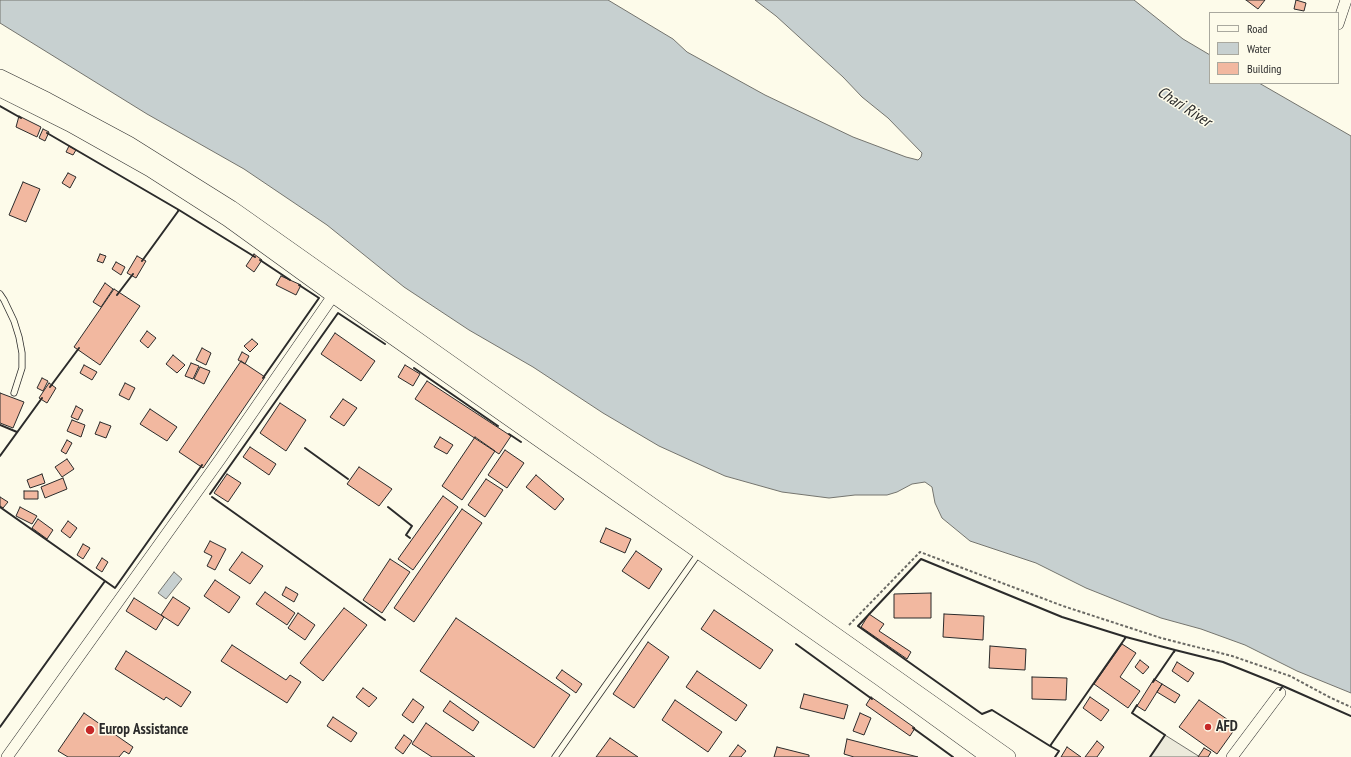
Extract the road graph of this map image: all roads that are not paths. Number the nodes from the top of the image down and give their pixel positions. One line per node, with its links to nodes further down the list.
1 (1346, 0): 2 (street)
2 (1339, 21)
3 (0, 76): 5 (main road)
4 (0, 89): 5 (main road)
5 (337, 290): 8 (main road); 10 (street)
6 (0, 294): 7 (lane)
7 (14, 393)
8 (703, 548): 11 (lane); 12 (main road); 13 (main road)
9 (1280, 693): 14 (street)
10 (7, 757)
11 (555, 757)
12 (989, 757)
13 (1008, 757)
14 (1232, 757)

